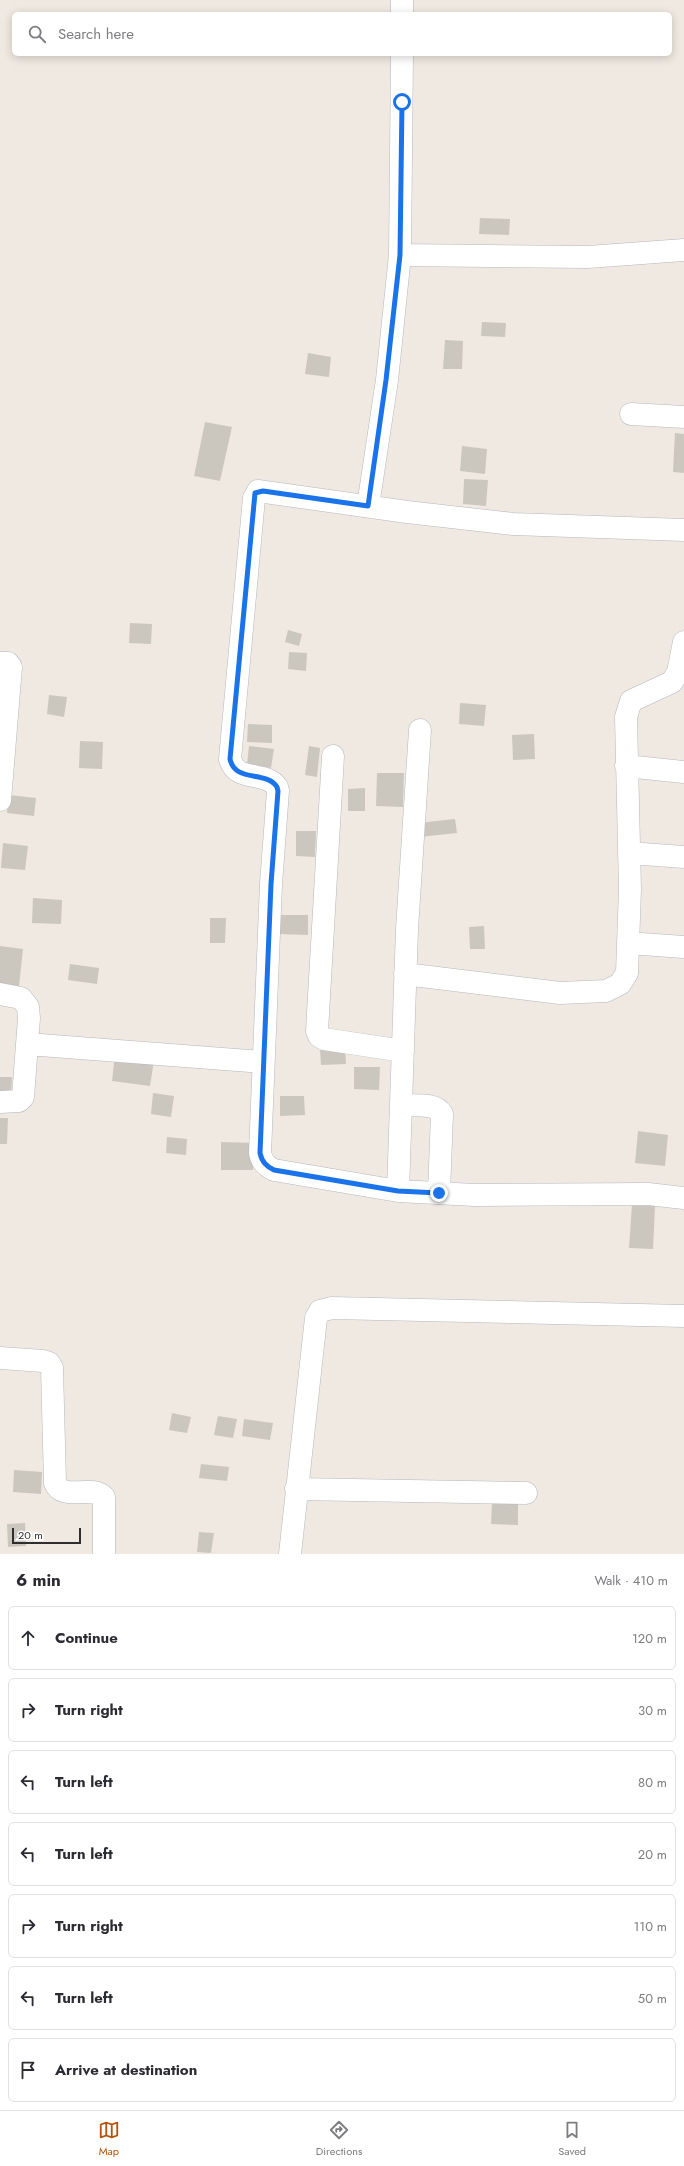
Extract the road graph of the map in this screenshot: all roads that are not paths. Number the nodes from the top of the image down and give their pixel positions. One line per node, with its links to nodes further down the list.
1 (402, 0): 2 (street)
2 (402, 12)
3 (402, 56): 5 (street)
4 (684, 250): 5 (street)
5 (400, 255): 8 (street)
6 (631, 414): 7 (street)
7 (684, 417)
8 (368, 506): 9 (street); 25 (street)
9 (684, 530)
10 (684, 642): 14 (street)
11 (0, 663): 16 (street)
12 (420, 730): 21 (street)
13 (333, 756): 24 (street)
14 (626, 766): 15 (street); 17 (street)
15 (684, 772)
16 (0, 800)
17 (629, 853): 18 (street); 19 (street)
18 (684, 857)
19 (628, 943): 20 (street); 21 (street)
20 (684, 946)
21 (405, 974): 24 (street)
22 (0, 994): 23 (street)
23 (27, 1044): 25 (street); 26 (street)
24 (402, 1051): 27 (street)
25 (263, 1062): 28 (street)
26 (0, 1102)
27 (401, 1105): 28 (street); 29 (street)
28 (398, 1191): 29 (street)
29 (439, 1193): 30 (street)
30 (684, 1198)
31 (684, 1316): 33 (street)
32 (0, 1358): 35 (street)
33 (296, 1489): 34 (street); 36 (street)
34 (526, 1494)
35 (104, 1554)
36 (290, 1554)

